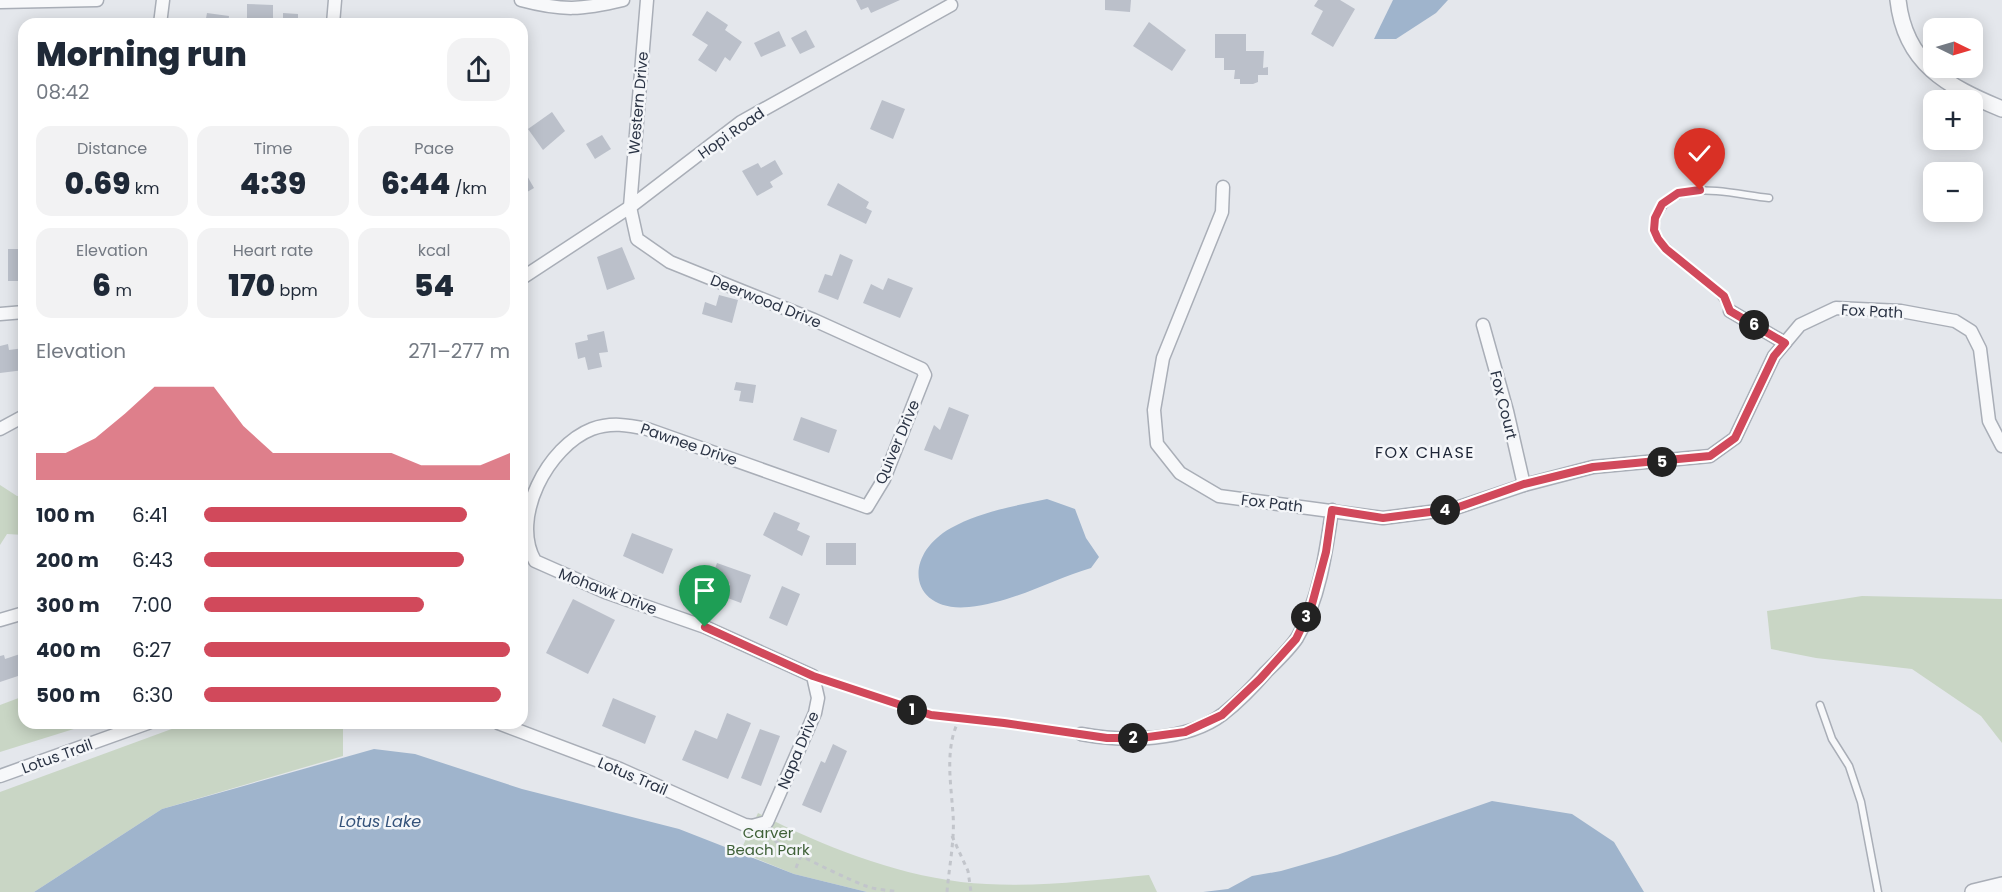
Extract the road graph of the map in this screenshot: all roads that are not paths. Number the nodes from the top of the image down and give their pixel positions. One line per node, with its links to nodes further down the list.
1 (97, 0): 8 (street)
2 (163, 0): 10 (street)
3 (335, 0): 11 (street)
4 (521, 0): 5 (street)
5 (623, 0)
6 (647, 0): 15 (street, Western Drive)
7 (1898, 0): 12 (street)
8 (0, 3)
9 (951, 5): 15 (street, Hopi Road)
10 (161, 18)
11 (334, 18)
12 (2002, 109)
13 (1224, 188): 29 (street, Fox Path)
14 (1769, 198): 17 (lane)
15 (630, 207): 16 (street, Hopi Road); 22 (street, Deerwood Drive)
16 (528, 274)
17 (1730, 311): 21 (street)
18 (18, 312): 19 (street)
19 (0, 314)
20 (1483, 325): 26 (street, Fox Court)
21 (1785, 343): 25 (street, Fox Path); 26 (street, Fox Path)
22 (925, 375): 28 (street, Quiver Drive)
23 (18, 419): 24 (street)
24 (0, 429)
25 (2002, 446)
26 (1524, 484): 29 (street, Fox Path)
27 (528, 488): 28 (street, Pawnee Drive)
28 (867, 507)
29 (1332, 510): 38 (street)
30 (528, 550): 33 (street, Mohawk Drive)
31 (18, 615): 32 (street)
32 (0, 620)
33 (813, 676): 35 (lane); 40 (street, Napa Drive)
34 (1820, 705): 42 (lane)
35 (919, 712)
36 (131, 729): 39 (street, Lotus Trail)
37 (514, 729): 40 (street, Lotus Trail)
38 (1081, 734)
39 (0, 776)
40 (764, 823)
41 (2002, 885): 43 (street)
42 (1878, 892)
43 (1973, 892)

